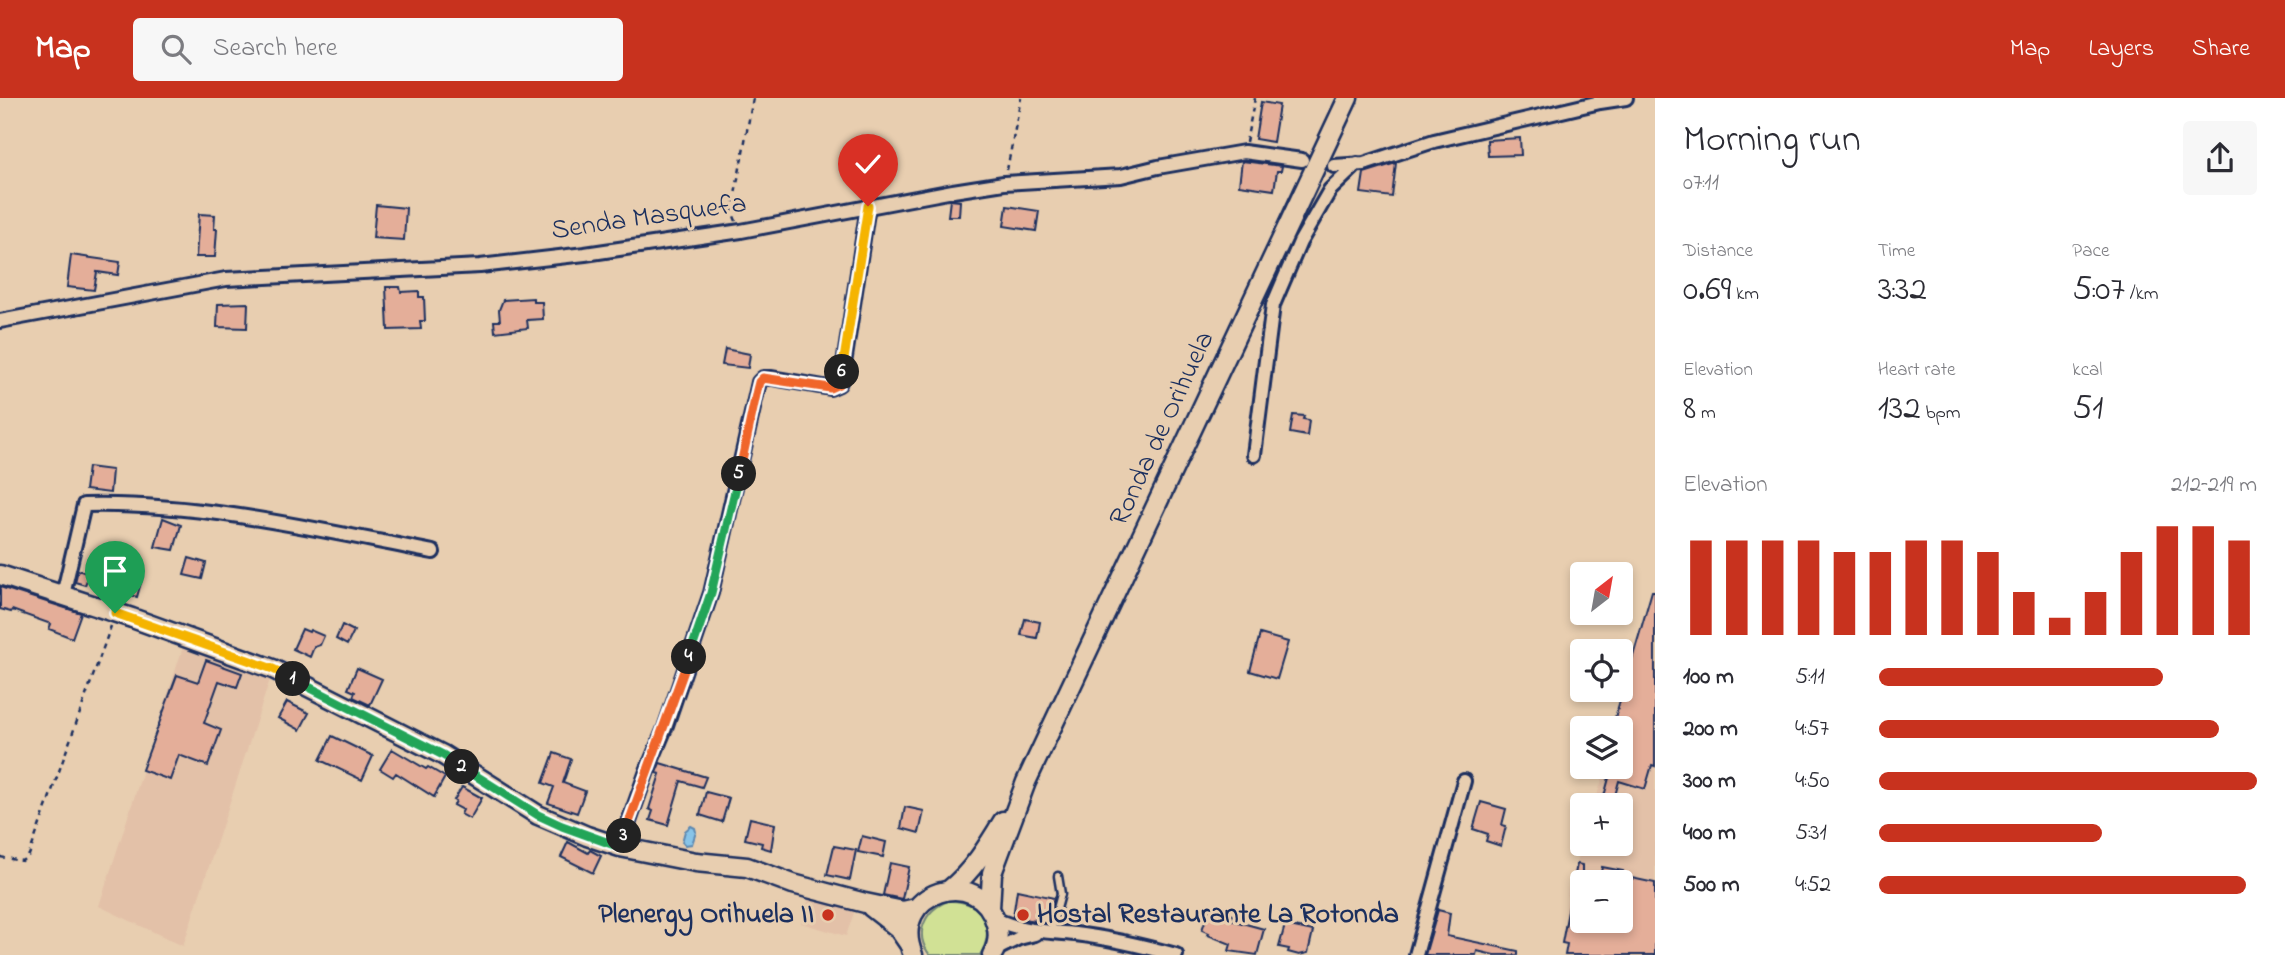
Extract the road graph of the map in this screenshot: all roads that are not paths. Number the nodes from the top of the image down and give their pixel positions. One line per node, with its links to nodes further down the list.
1 (1348, 98): 13 (main road, Ronda de Orihuela)
2 (1626, 98): 4 (street)
3 (1302, 160): 6 (street, Senda Masquefa)
4 (1357, 164): 5 (street); 8 (street)
5 (1334, 166)
6 (868, 206): 7 (street, Senda Masquefa); 14 (street)
7 (0, 321)
8 (1254, 455)
9 (433, 552): 11 (street)
10 (0, 575): 11 (main road)
11 (63, 595): 14 (main road)
12 (1464, 781): 24 (street)
13 (1026, 782): 16 (main road, Ronda de Orihuela); 19 (main road, Ronda de Orihuela)
14 (620, 847): 17 (main road)
15 (1058, 876): 20 (lane)
16 (949, 890): 18 (main road, Ronda de Orihuela); 19 (main road)
17 (865, 903): 18 (main road); 21 (main road)
18 (916, 908): 21 (main road)
19 (993, 914): 20 (street); 22 (main road, Ronda de Orihuela)
20 (1044, 933): 22 (street); 23 (street)
21 (911, 950)
22 (993, 953)
23 (1176, 955)
24 (1416, 955)

